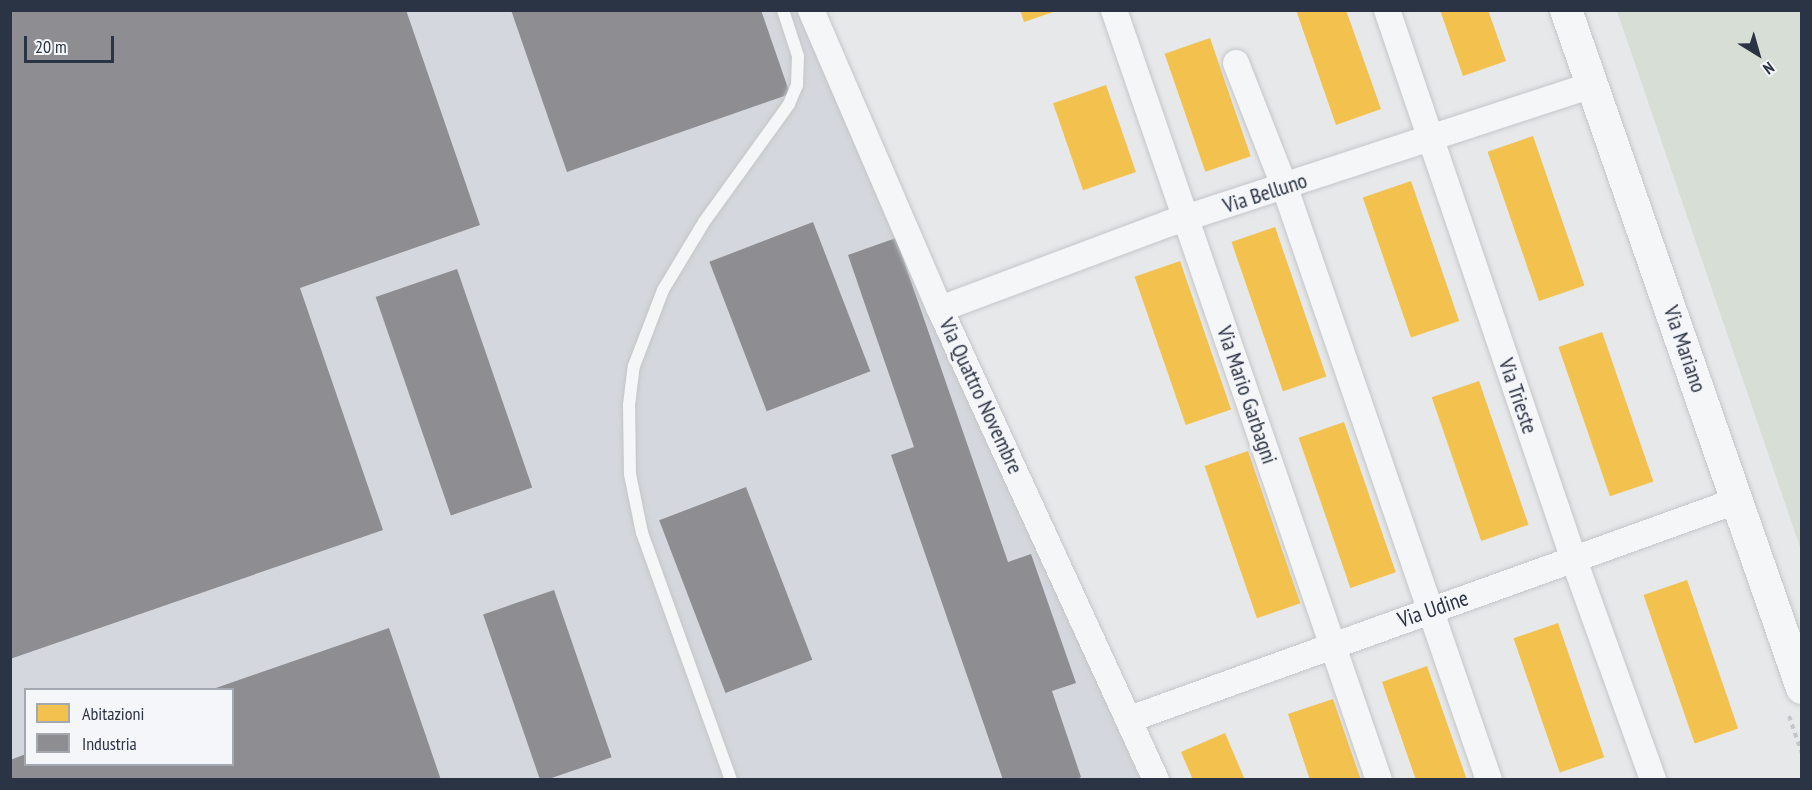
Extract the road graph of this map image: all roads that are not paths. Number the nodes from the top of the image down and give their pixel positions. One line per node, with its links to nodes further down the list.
1 (783, 10): 18 (lane)
2 (811, 10): 11 (street, Via Quattro Novembre)
3 (1114, 10): 10 (street, Via Mario Garbagni)
4 (1387, 10): 8 (street, Via Trieste)
5 (1566, 10): 7 (street, Via Mariano)
6 (1236, 63): 9 (street)
7 (1593, 85): 8 (street, Via Belluno); 12 (street, Via Mariano)
8 (1431, 136): 9 (street, Via Belluno); 13 (street, Via Trieste)
9 (1285, 188): 10 (street, Via Belluno); 14 (street)
10 (1186, 218): 11 (street, Via Belluno); 15 (street, Via Mario Garbagni)
11 (940, 309): 17 (street, Via Quattro Novembre)
12 (1737, 501): 13 (street, Via Udine); 16 (street, Via Mariano)
13 (1574, 560): 14 (street, Via Udine); 22 (street, Via Trieste)
14 (1429, 610): 15 (street, Via Udine); 21 (street)
15 (1334, 644): 17 (street, Via Udine); 20 (street, Via Mario Garbagni)
16 (1802, 688)
17 (1130, 719): 19 (street, Via Quattro Novembre)
18 (731, 780)
19 (1156, 780)
20 (1379, 780)
21 (1489, 780)
22 (1653, 780)

